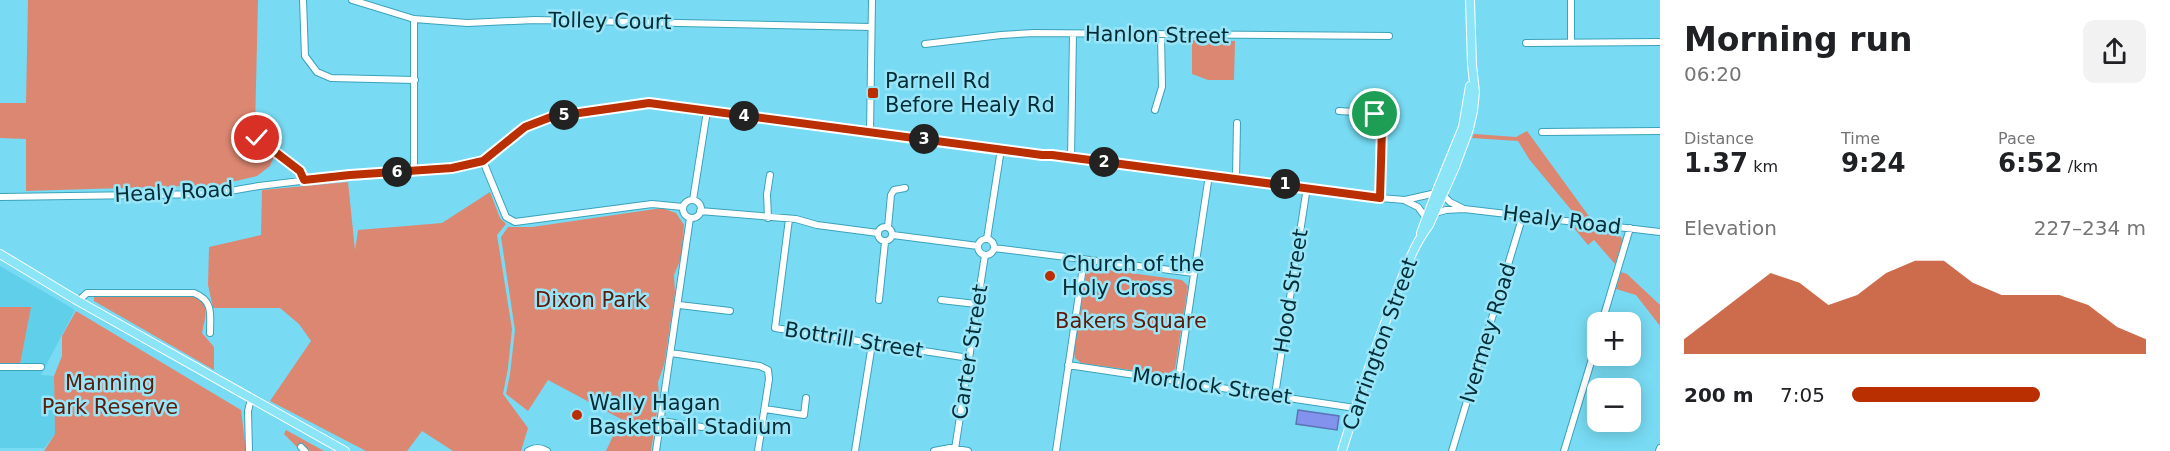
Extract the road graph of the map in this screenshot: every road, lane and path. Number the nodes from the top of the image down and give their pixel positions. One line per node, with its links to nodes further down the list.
1 (303, 0): 15 (street)
2 (352, 0): 6 (street, Tolley Court)
3 (872, 0): 7 (street)
4 (1571, 0): 11 (street)
5 (1472, 3): 36 (main road, Carrington Street)
6 (414, 19): 7 (street, Tolley Court); 15 (street)
7 (871, 27): 23 (street)
8 (1073, 34): 9 (street, Hanlon Street); 14 (street, Hanlon Street); 27 (street)
9 (1161, 35): 10 (street, Hanlon Street); 16 (street)
10 (1389, 36)
11 (1571, 42): 12 (street); 13 (street)
12 (1660, 42)
13 (1526, 43)
14 (925, 44)
15 (414, 80): 29 (street)
16 (1155, 110)
17 (707, 111): 23 (street, Healy Road); 28 (street, Healy Road); 39 (street)
18 (1339, 111): 20 (street)
19 (1388, 111): 20 (street)
20 (1380, 118): 38 (street)
21 (1237, 123): 32 (street)
22 (1660, 131): 24 (street)
23 (870, 132): 26 (street, Healy Road)
24 (1542, 132)
25 (257, 138): 33 (street)
26 (1000, 149): 27 (street, Healy Road); 56 (street)
27 (1071, 158): 31 (street, Healy Road)
28 (483, 161): 29 (street, Healy Road); 41 (street)
29 (414, 171): 33 (street, Healy Road)
30 (770, 175): 47 (street)
31 (1209, 175): 32 (street, Healy Road); 63 (street)
32 (1236, 178): 34 (street, Healy Road)
33 (304, 180): 37 (street, Healy Road)
34 (1307, 187): 38 (street, Healy Road); 80 (street, Hood Street)
35 (905, 188): 50 (street)
36 (1439, 194): 40 (street, Healy Road); 42 (street, Healy Road); 44 (main road, Carrington Street); 48 (main road, Carrington Street)
37 (0, 197)
38 (1380, 198): 40 (street, Healy Road)
39 (693, 200): 41 (street); 43 (street)
40 (1406, 200): 48 (street)
41 (683, 207): 46 (street)
42 (1464, 209): 44 (street, Healy Road); 45 (street, Healy Road)
43 (700, 211): 46 (street); 47 (street)
44 (1435, 213): 55 (main road, Carrington Street)
45 (1523, 215): 51 (street, Healy Road); 99 (street, Ivermey Road)
46 (690, 218): 68 (street)
47 (768, 218): 49 (street)
48 (1426, 218): 55 (main road, Carrington Street)
49 (789, 219): 53 (street); 72 (street, Bottrill Street)
50 (888, 227): 53 (street); 54 (street)
51 (1630, 228): 52 (street, Healy Road); 70 (street)
52 (1660, 232)
53 (878, 233): 57 (street)
54 (893, 235): 57 (street); 58 (street)
55 (1421, 237): 83 (main road, Carrington Street)
56 (987, 239): 58 (street); 59 (street)
57 (885, 242): 64 (street)
58 (978, 246): 61 (street)
59 (994, 248): 61 (street); 62 (street)
60 (0, 254): 66 (main road)
61 (985, 255): 67 (street, Carter Street)
62 (1084, 260): 63 (street); 75 (street)
63 (1194, 273): 79 (street)
64 (879, 300)
65 (941, 300): 67 (street)
66 (78, 301): 71 (street); 82 (main road)
67 (976, 304): 74 (street, Carter Street)
68 (679, 305): 69 (street); 73 (street)
69 (730, 311)
70 (1605, 312)
71 (210, 333)
72 (872, 344): 74 (street, Bottrill Street); 94 (street)
73 (671, 353): 84 (street); 85 (street)
74 (969, 358): 87 (street, Carter Street)
75 (1068, 365): 79 (street, Mortlock Street); 97 (street)
76 (1590, 366): 100 (street)
77 (0, 367): 78 (street)
78 (41, 367)
79 (1178, 381): 80 (street, Mortlock Street)
80 (1275, 395): 83 (street, Mortlock Street)
81 (806, 398): 84 (street)
82 (251, 399): 88 (street); 89 (main road)
83 (1355, 408): 98 (main road, Carrington Street)
84 (765, 409): 93 (street)
85 (661, 421): 86 (street); 92 (street)
86 (702, 427)
87 (955, 449): 95 (street); 96 (street)
88 (249, 451)
89 (344, 451)
90 (528, 451): 91 (street)
91 (548, 451)
92 (656, 451)
93 (758, 451)
94 (855, 451)
95 (934, 451)
96 (968, 451)
97 (1056, 451)
98 (1342, 451)
99 (1452, 451)
100 (1564, 451)

